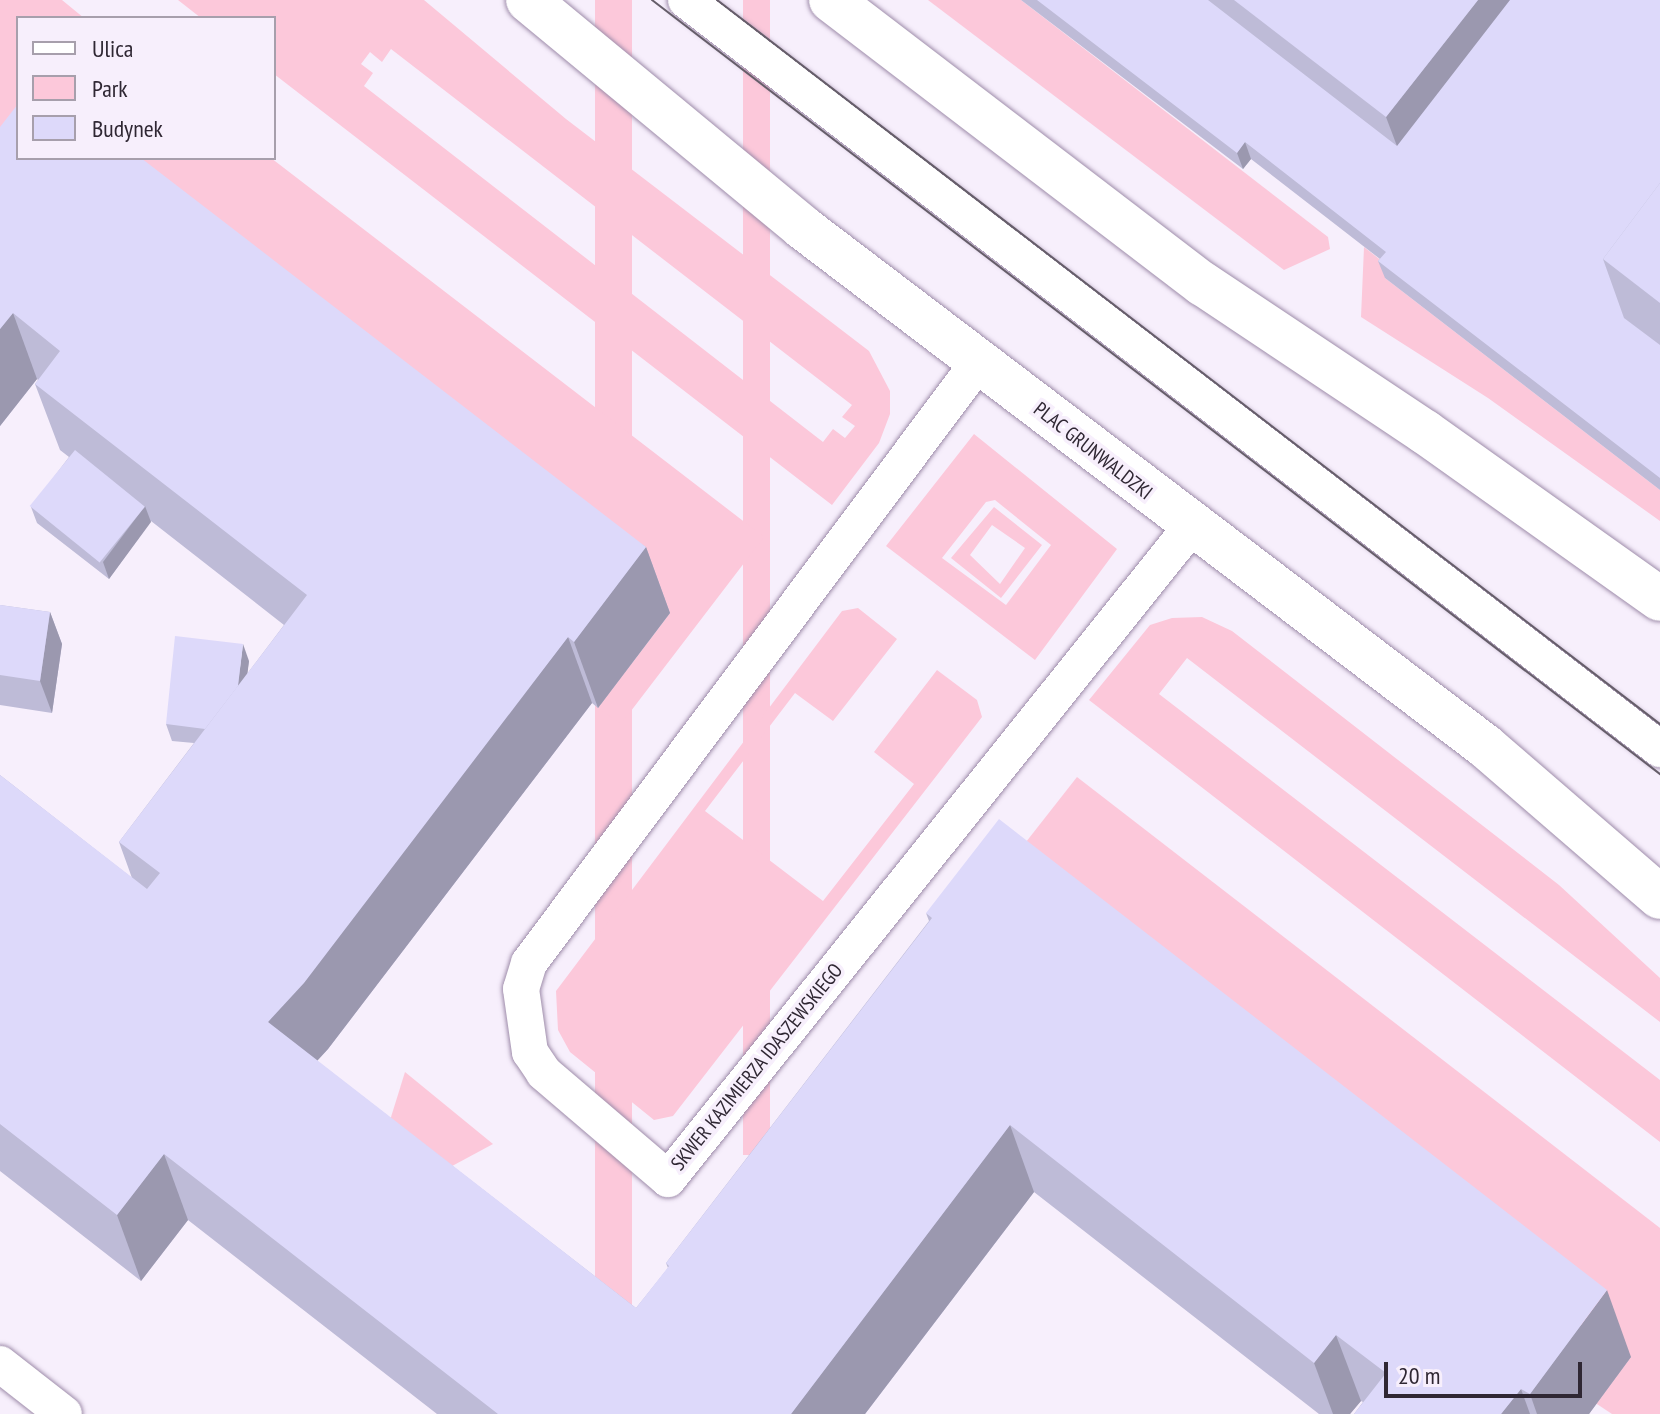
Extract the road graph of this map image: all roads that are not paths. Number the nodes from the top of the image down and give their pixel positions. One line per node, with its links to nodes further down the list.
1 (528, 0): 4 (main road, PLAC GRUNWALDZKI)
2 (686, 0): 7 (lane)
3 (831, 0): 6 (main road)
4 (978, 363): 5 (main road, PLAC GRUNWALDZKI); 5 (lane, SKWER KAZIMIERZA IDASZEWSKIEGO)
5 (1191, 527): 8 (main road, PLAC GRUNWALDZKI)
6 (1660, 599)
7 (1660, 749)
8 (1660, 897)
9 (0, 1364): 10 (lane)
10 (64, 1414)

